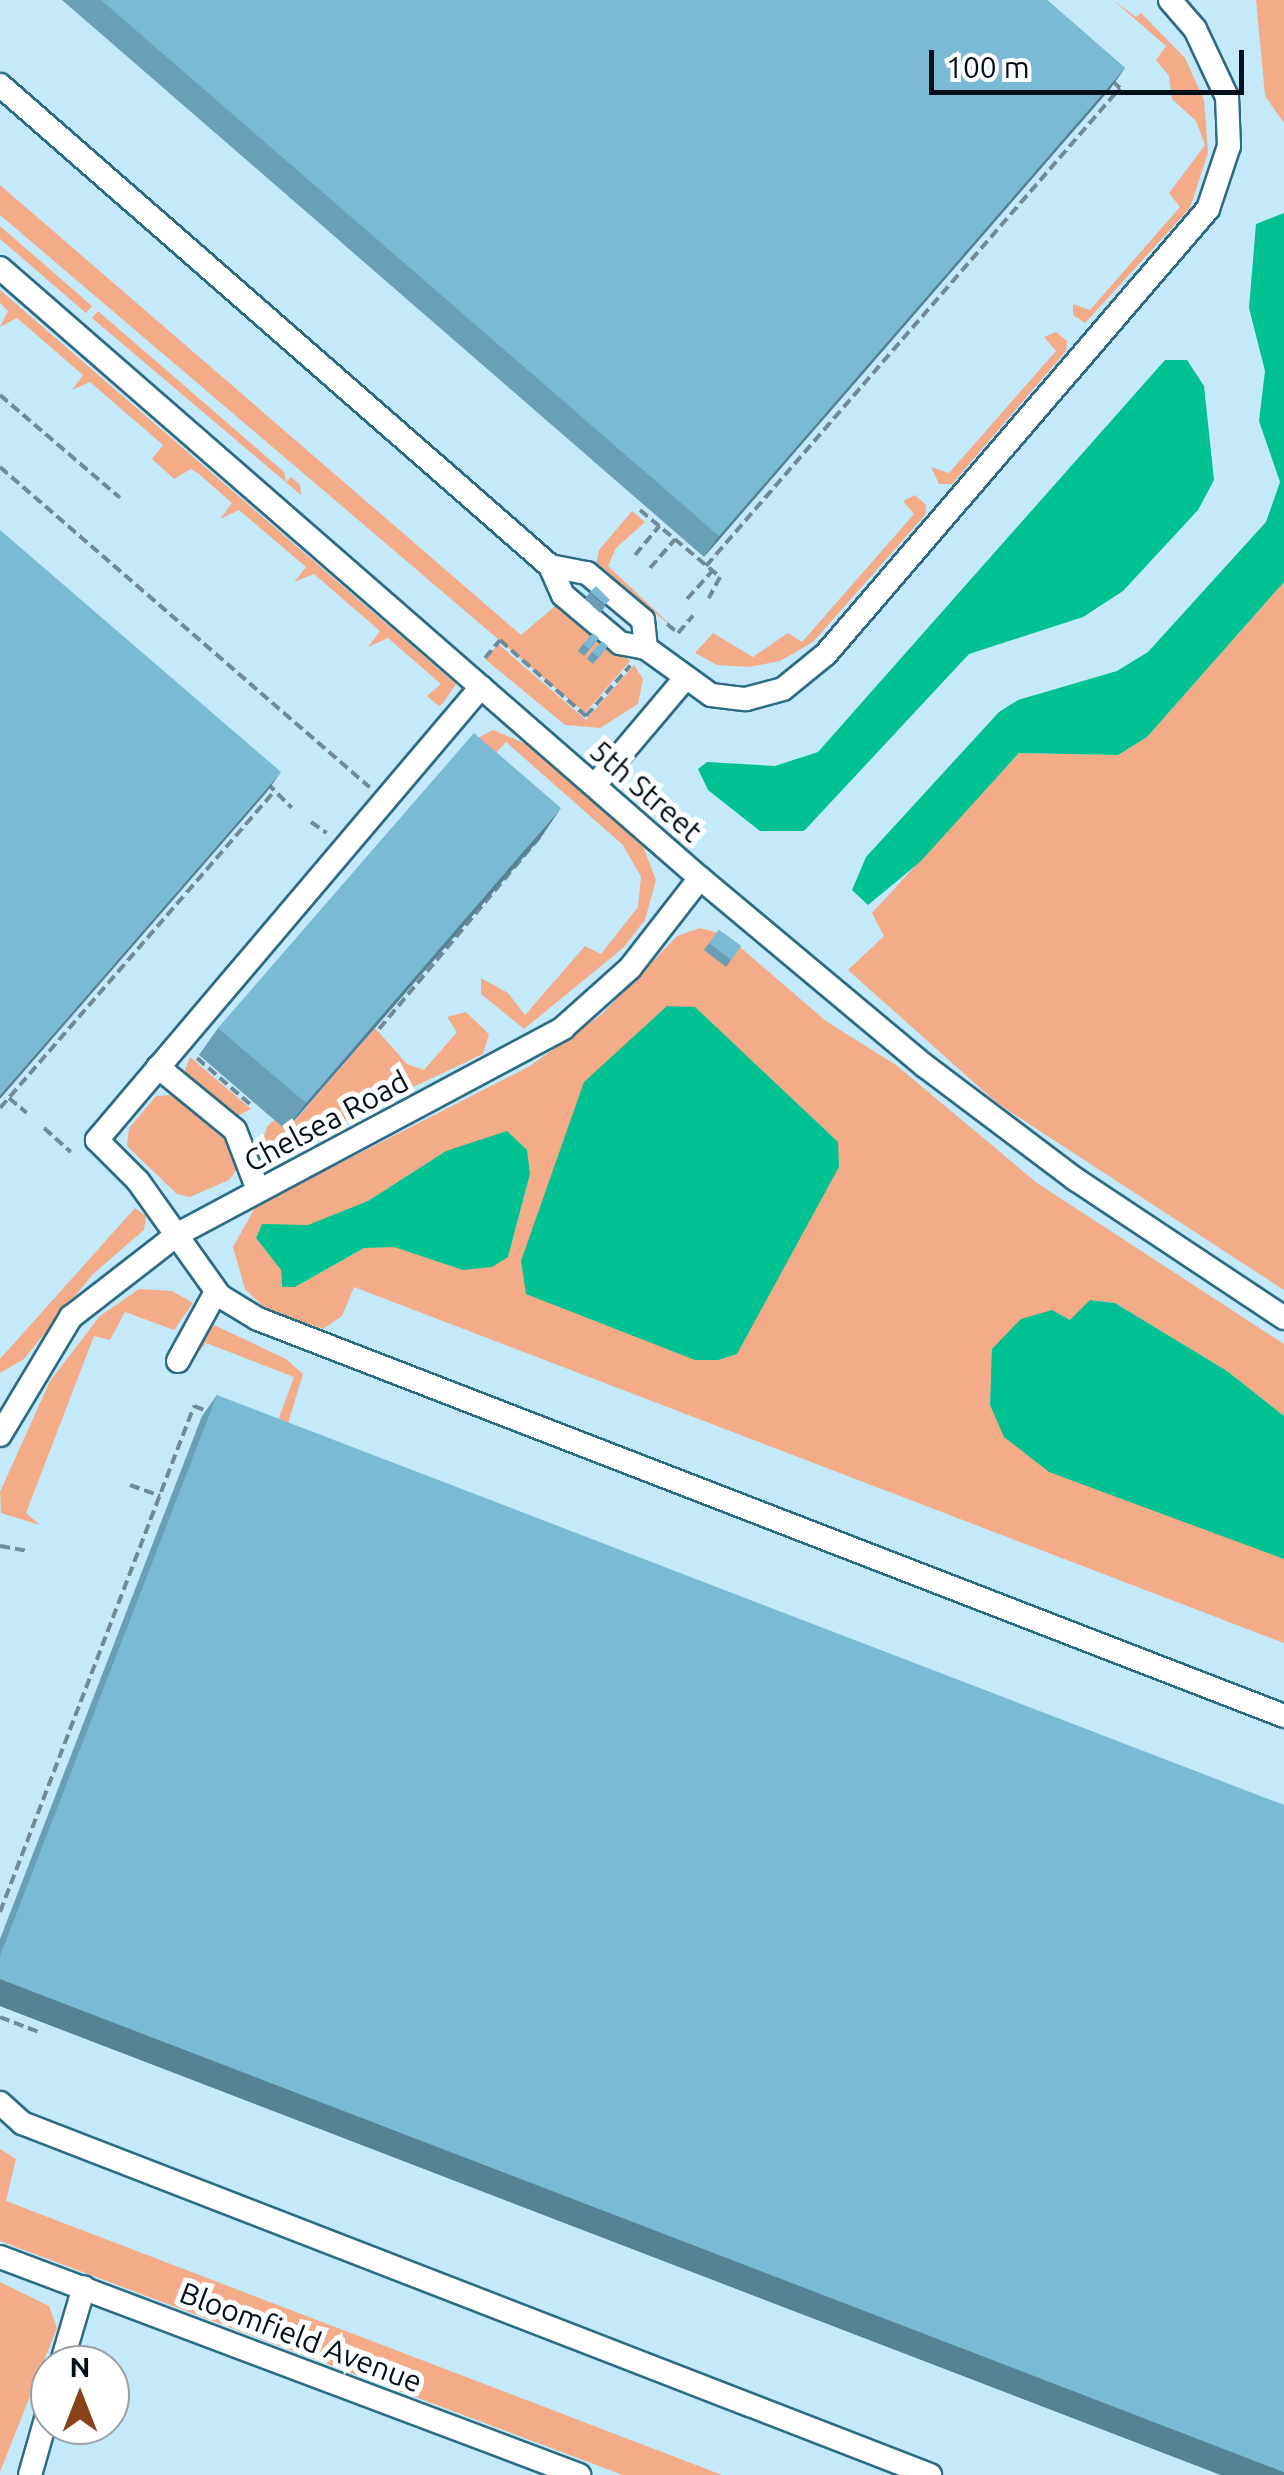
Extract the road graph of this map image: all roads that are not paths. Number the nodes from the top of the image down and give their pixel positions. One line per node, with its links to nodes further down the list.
1 (1170, 0): 6 (street)
2 (0, 84): 4 (street)
3 (0, 268): 7 (street, 5th Street)
4 (550, 566): 5 (street); 5 (street)
5 (640, 655): 6 (street)
6 (683, 680): 8 (street)
7 (481, 687): 8 (street, 5th Street); 10 (street)
8 (595, 785): 9 (street, 5th Street)
9 (700, 878): 11 (street, Chelsea Road); 14 (street, 5th Street)
10 (158, 1067): 11 (street); 12 (street)
11 (258, 1190): 12 (street, Chelsea Road)
12 (178, 1234): 13 (street); 16 (street, Chelsea Road)
13 (216, 1292): 15 (street); 17 (street)
14 (1284, 1318)
15 (178, 1361)
16 (3, 1419)
17 (1284, 1716)
18 (0, 2104): 19 (street)
19 (11, 2123): 26 (street)
20 (0, 2257): 21 (street, Bloomfield Avenue)
21 (84, 2287): 22 (street); 25 (street, Bloomfield Avenue)
22 (67, 2345)
23 (38, 2445): 24 (street)
24 (30, 2475)
25 (579, 2475)
26 (930, 2475)

